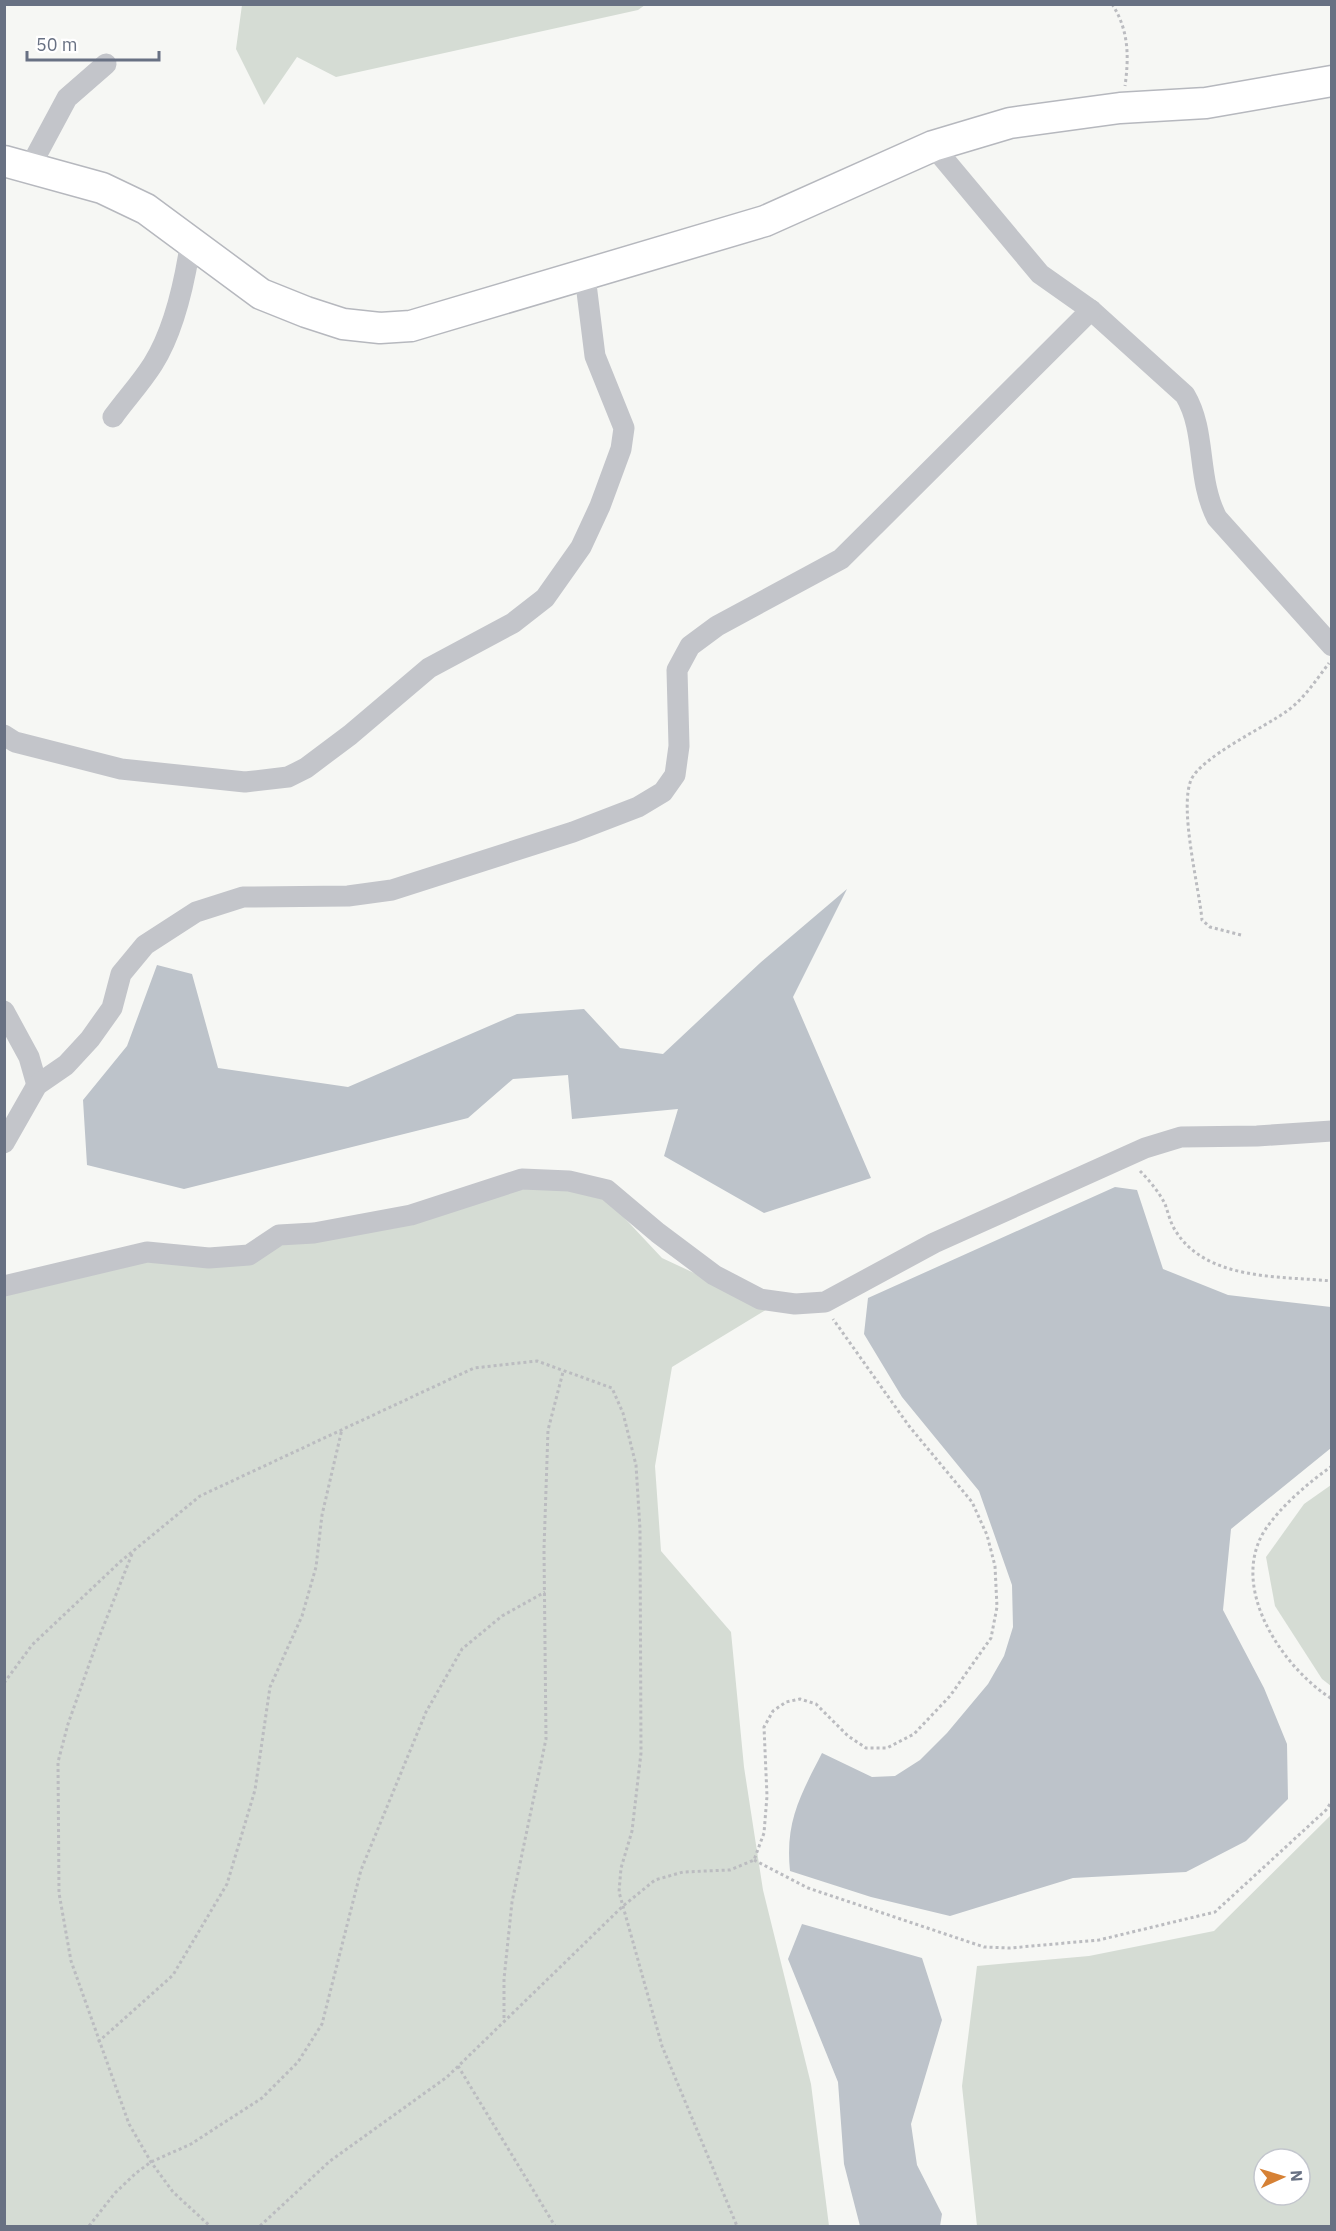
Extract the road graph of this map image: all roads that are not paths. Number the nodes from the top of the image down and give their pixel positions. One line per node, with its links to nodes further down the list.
1 (106, 64): 4 (street)
2 (1332, 81): 3 (street)
3 (933, 146): 6 (street); 7 (street)
4 (17, 164): 5 (street)
5 (191, 240): 6 (street); 8 (street)
6 (585, 276): 10 (street)
7 (1091, 310): 9 (street); 12 (street)
8 (113, 417)
9 (1332, 646)
10 (4, 735)
11 (4, 1011): 12 (street)
12 (37, 1085): 14 (street)
13 (1332, 1131): 15 (street)
14 (4, 1143)
15 (4, 1286)

